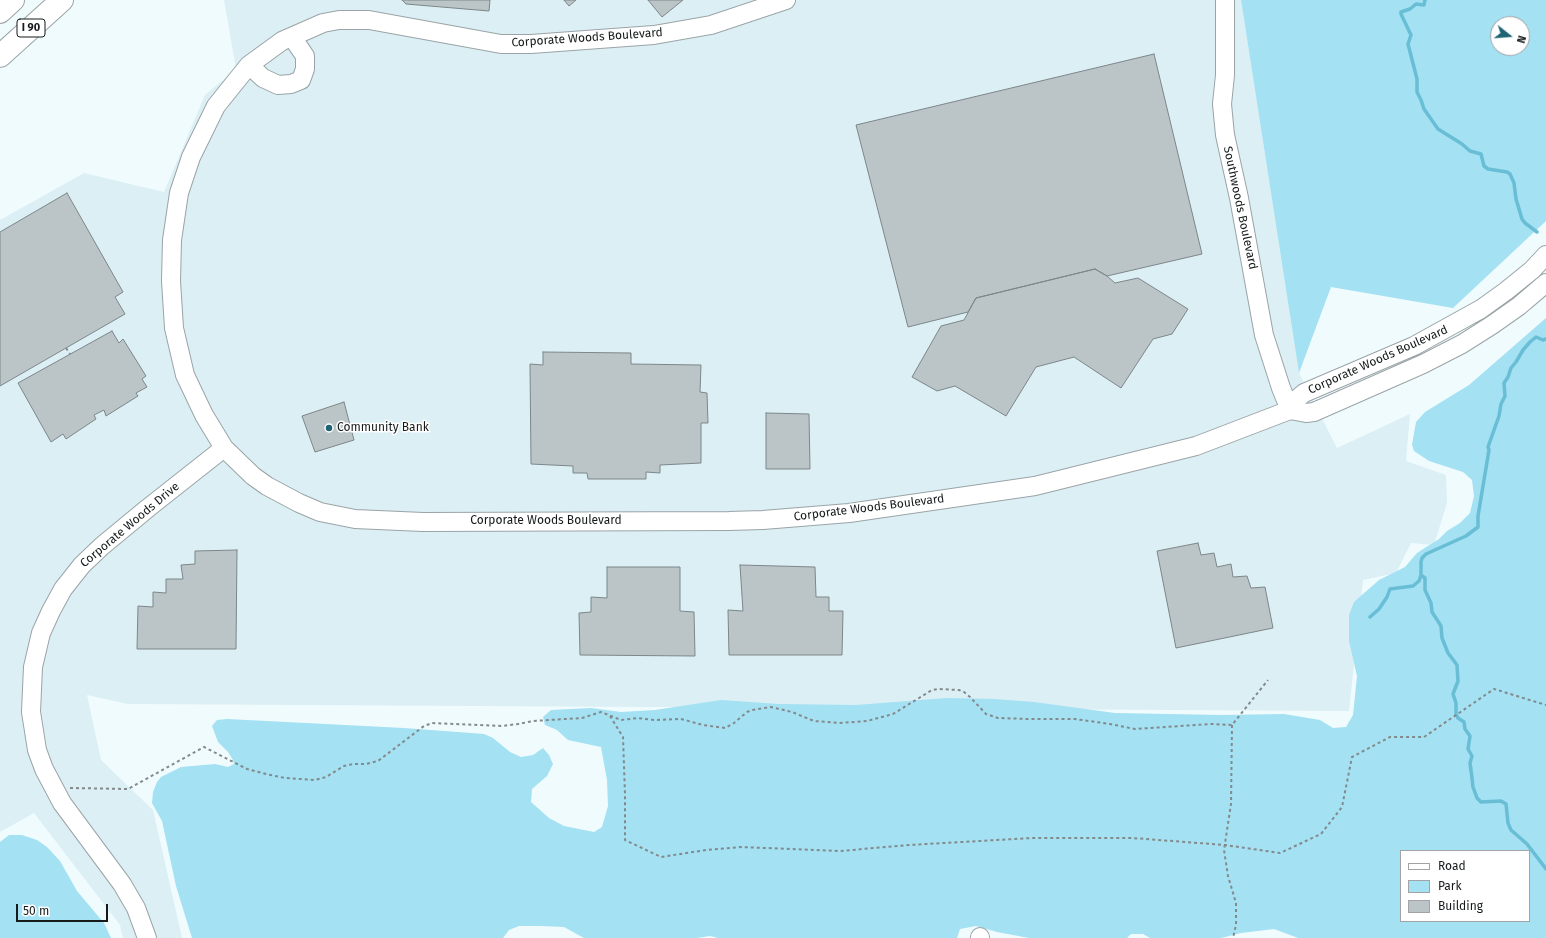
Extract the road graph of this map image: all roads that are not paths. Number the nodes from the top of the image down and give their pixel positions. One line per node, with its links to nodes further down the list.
1 (13, 0): 5 (highway, I 90)
2 (62, 0): 7 (highway, I 90)
3 (786, 0): 6 (street, Corporate Woods Boulevard)
4 (1225, 0): 11 (street, Southwoods Boulevard)
5 (0, 12)
6 (292, 37): 8 (street, Corporate Woods Boulevard); 8 (street)
7 (0, 56)
8 (249, 64): 12 (street, Corporate Woods Boulevard)
9 (1546, 255): 11 (street, Corporate Woods Boulevard)
10 (1546, 283): 11 (street, Corporate Woods Boulevard)
11 (1290, 410): 12 (street, Corporate Woods Boulevard)
12 (224, 448): 13 (street, Corporate Woods Drive)
13 (147, 938)

